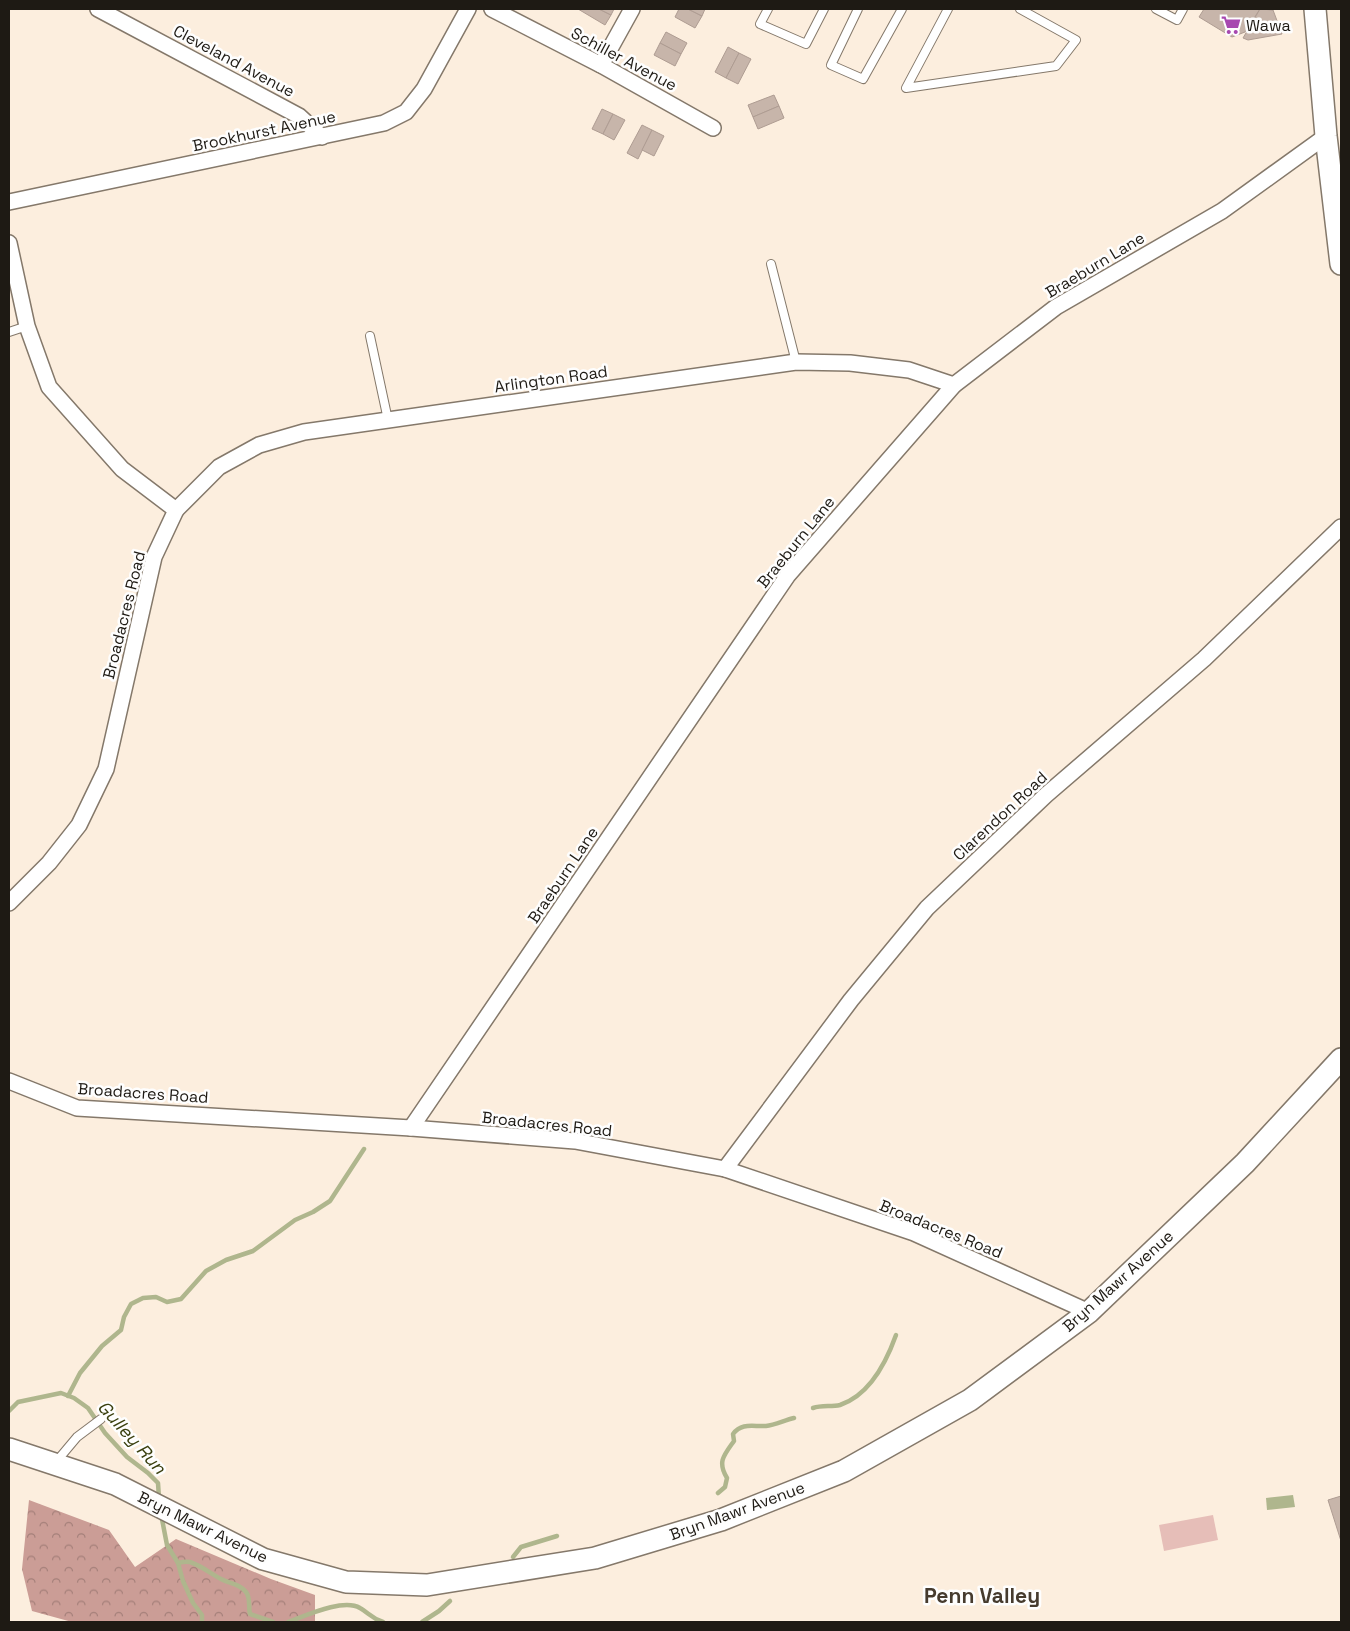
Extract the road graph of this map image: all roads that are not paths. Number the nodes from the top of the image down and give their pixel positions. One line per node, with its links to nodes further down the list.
1 (98, 9): 17 (street, Cleveland Avenue)
2 (468, 9): 17 (street, Brookhurst Avenue)
3 (492, 9): 14 (street, Schiller Avenue)
4 (632, 9): 14 (street)
5 (768, 9): 6 (lane)
6 (824, 9)
7 (858, 9): 8 (lane)
8 (902, 9)
9 (948, 9): 10 (lane)
10 (1020, 9)
11 (1156, 9): 12 (lane)
12 (1183, 9)
13 (1315, 9): 16 (street)
14 (601, 65): 15 (street, Schiller Avenue)
15 (713, 128)
16 (1326, 136): 21 (street); 26 (street, Braeburn Lane)
17 (322, 137): 18 (street, Brookhurst Avenue)
18 (9, 202)
19 (9, 243): 22 (street)
20 (771, 264): 25 (lane)
21 (1341, 264)
22 (27, 326): 23 (lane); 28 (street)
23 (9, 332)
24 (370, 336): 27 (lane)
25 (796, 362): 26 (street, Arlington Road); 27 (street, Arlington Road)
26 (954, 385): 33 (street, Braeburn Lane)
27 (388, 420): 28 (street, Arlington Road)
28 (176, 510): 30 (street, Broadacres Road)
29 (1341, 527): 34 (street, Clarendon Road)
30 (9, 903)
31 (1341, 1059): 35 (street, Bryn Mawr Avenue)
32 (9, 1081): 33 (street, Broadacres Road)
33 (411, 1128): 34 (street, Broadacres Road)
34 (725, 1169): 35 (street, Broadacres Road)
35 (1089, 1312): 38 (street, Bryn Mawr Avenue)
36 (98, 1421): 38 (lane)
37 (9, 1449): 38 (street, Bryn Mawr Avenue)
38 (55, 1464)

